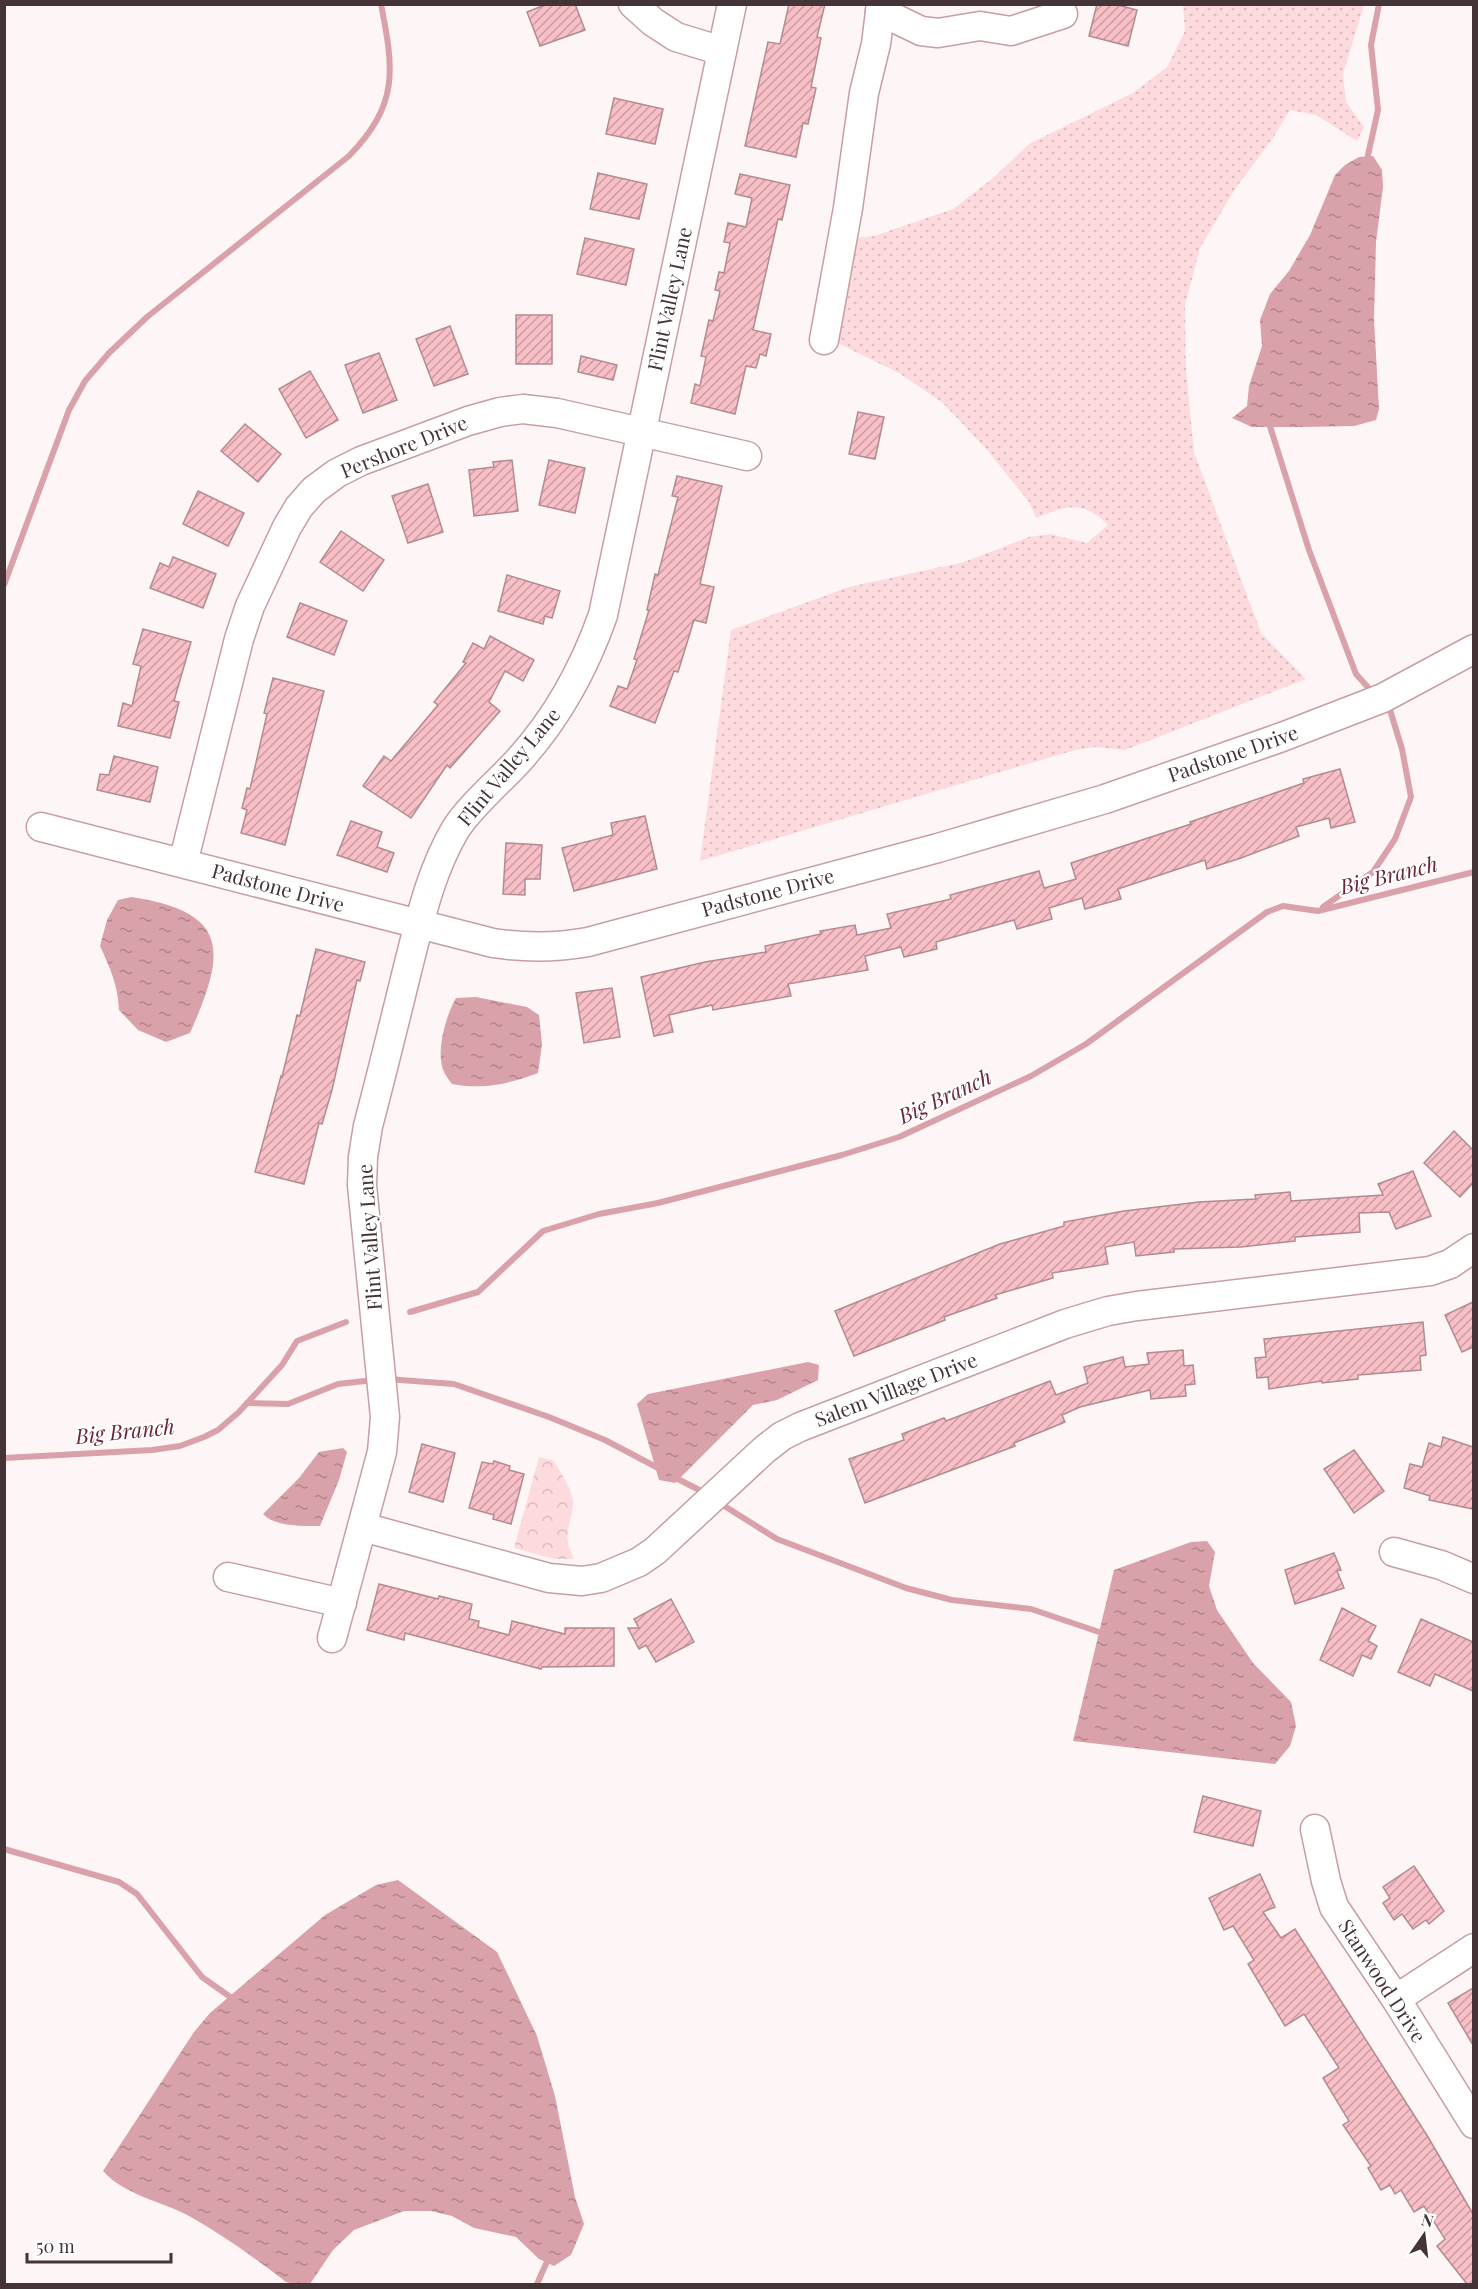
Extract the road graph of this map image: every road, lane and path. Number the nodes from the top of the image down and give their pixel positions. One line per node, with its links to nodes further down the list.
1 (633, 4): 5 (street)
2 (732, 4): 5 (street, Flint Valley Lane)
3 (881, 8): 4 (street); 6 (street)
4 (1062, 14)
5 (722, 51): 7 (street, Flint Valley Lane)
6 (824, 340)
7 (642, 432): 8 (street, Pershore Drive); 11 (street, Pershore Drive); 12 (street, Flint Valley Lane)
8 (747, 456)
9 (1473, 649): 12 (street, Padstone Drive)
10 (41, 826): 11 (street, Padstone Drive)
11 (183, 863): 12 (street, Padstone Drive)
12 (418, 926): 14 (street, Flint Valley Lane)
13 (1473, 1248): 14 (street, Salem Village Drive)
14 (363, 1527): 18 (street, Flint Valley Lane)
15 (1394, 1552): 17 (street)
16 (228, 1577): 18 (street)
17 (1473, 1579)
18 (342, 1603): 19 (street, Flint Valley Lane)
19 (332, 1638)
20 (1315, 1829): 22 (street, Stanwood Drive)
21 (1473, 1948): 22 (street)
22 (1396, 1999): 23 (street, Stanwood Drive)
23 (1473, 2124)

